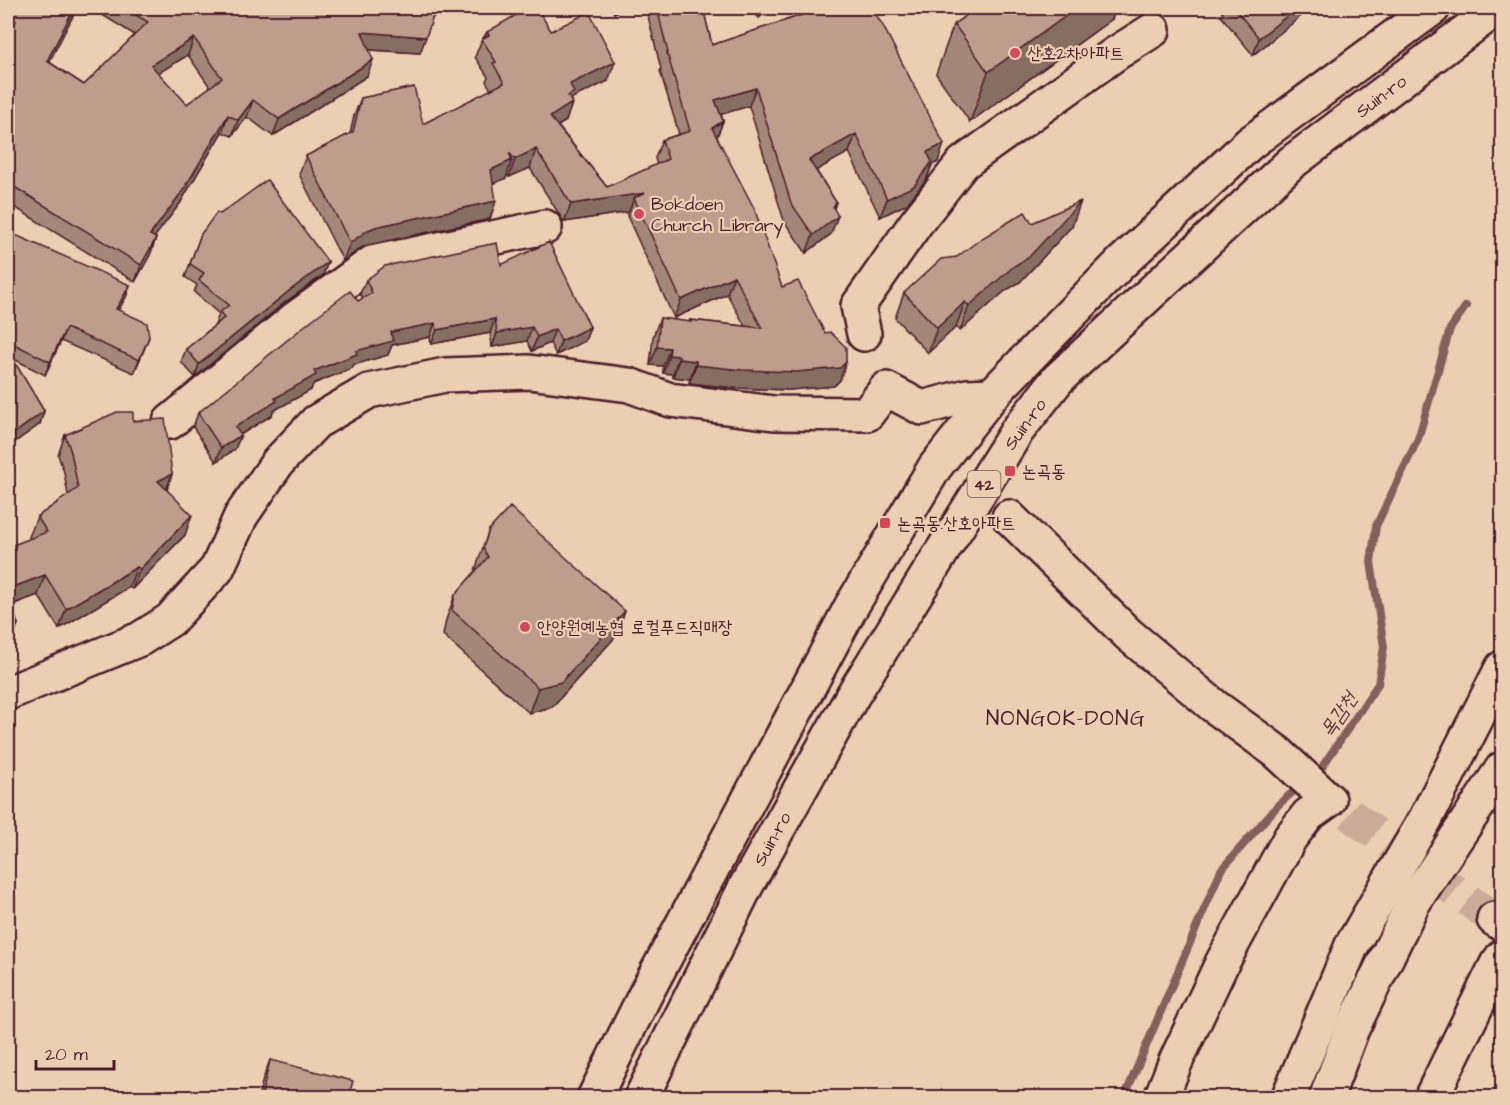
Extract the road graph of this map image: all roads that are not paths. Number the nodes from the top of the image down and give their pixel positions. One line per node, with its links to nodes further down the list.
1 (1433, 8): 6 (main road)
2 (1497, 8): 18 (main road, Suin-ro / 42)
3 (1153, 30): 5 (main road)
4 (545, 227): 7 (main road)
5 (864, 334)
6 (992, 395): 10 (main road); 17 (main road)
7 (170, 422)
8 (1010, 517): 19 (main road)
9 (1503, 668): 14 (main road)
10 (8, 693)
11 (1503, 714): 14 (main road)
12 (1503, 770): 15 (main road)
13 (1503, 796): 15 (main road)
14 (1426, 818): 20 (main road)
15 (1408, 913): 21 (main road)
16 (1503, 957): 22 (main road)
17 (594, 1098)
18 (640, 1098)
19 (1161, 1098)
20 (1288, 1098)
21 (1326, 1098)
22 (1431, 1098)

